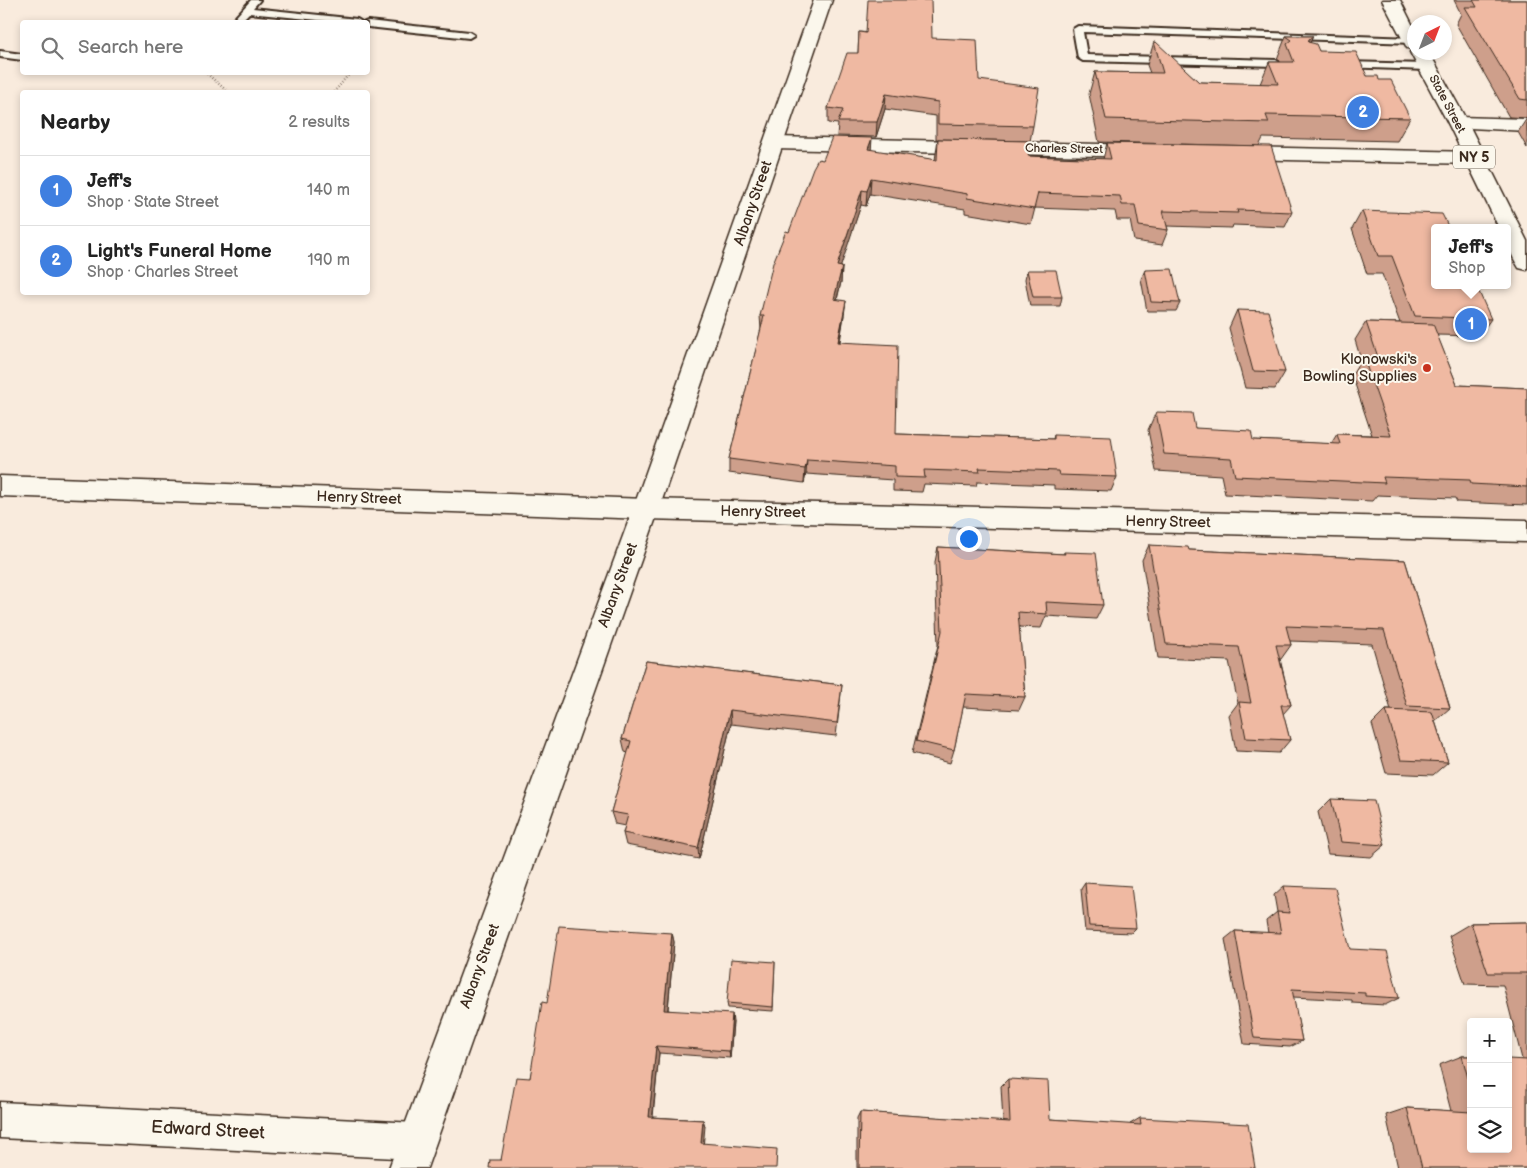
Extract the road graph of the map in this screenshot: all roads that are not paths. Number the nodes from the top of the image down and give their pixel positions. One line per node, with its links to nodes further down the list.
1 (256, 0): 4 (lane)
2 (823, 0): 19 (street, Albany Street)
3 (1391, 0): 8 (street, State Street / NY 5)
4 (247, 10): 5 (lane); 6 (lane)
5 (237, 20)
6 (339, 20)
7 (370, 24): 9 (lane)
8 (1407, 29)
9 (469, 35)
10 (1407, 50): 15 (lane)
11 (1407, 53): 16 (lane)
12 (0, 54): 13 (lane)
13 (20, 57)
14 (1424, 60): 17 (street, State Street / NY 5)
15 (1276, 63)
16 (1333, 64)
17 (1458, 123): 18 (street); 22 (street, State Street / NY 5)
18 (1527, 125)
19 (774, 143): 20 (street, Charles Street); 27 (street, Albany Street)
20 (1158, 151)
21 (1217, 152): 22 (street)
22 (1475, 158): 23 (street, State Street / NY 5)
23 (1508, 224)
24 (1511, 231): 25 (street, State Street / NY 5)
25 (1527, 263)
26 (0, 486): 27 (street, Henry Street)
27 (646, 509): 28 (street, Henry Street); 30 (street, Albany Street)
28 (1527, 531)
29 (0, 1120): 30 (street, Edward Street)
30 (412, 1154)

